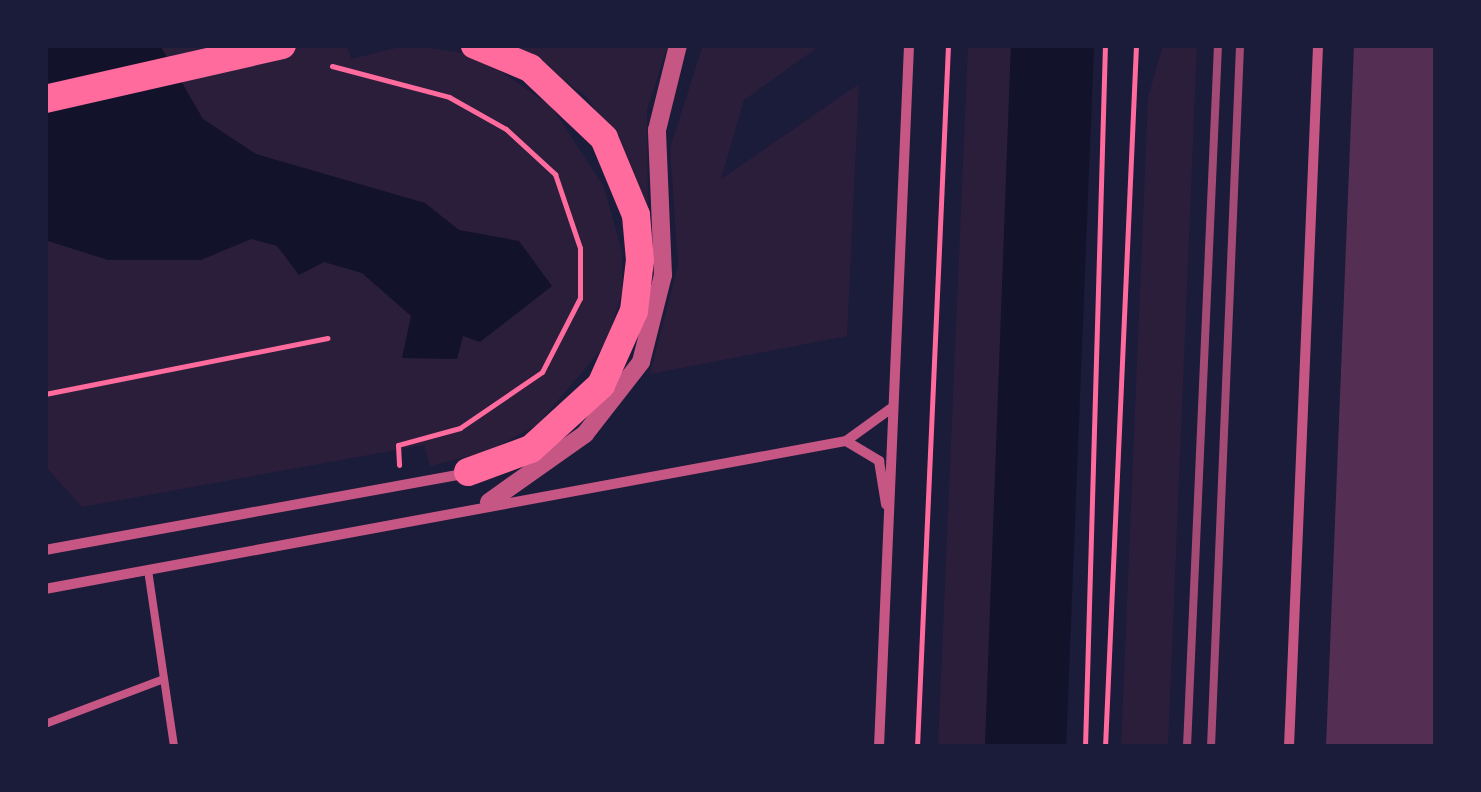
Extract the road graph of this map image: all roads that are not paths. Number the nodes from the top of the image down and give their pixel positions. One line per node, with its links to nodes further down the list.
1 (282, 45): 6 (highway)
2 (475, 45): 9 (highway)
3 (678, 45): 10 (street)
4 (909, 45): 7 (street)
5 (1318, 45): 19 (street)
6 (45, 99)
7 (893, 407): 8 (street); 11 (street)
8 (846, 441): 10 (street); 11 (street)
9 (468, 472): 12 (street)
10 (489, 502): 13 (street)
11 (888, 535): 18 (street)
12 (45, 550)
13 (148, 570): 14 (street); 15 (lane)
14 (45, 589)
15 (164, 679): 16 (lane); 17 (lane)
16 (45, 724)
17 (174, 747)
18 (879, 747)
19 (1289, 747)

